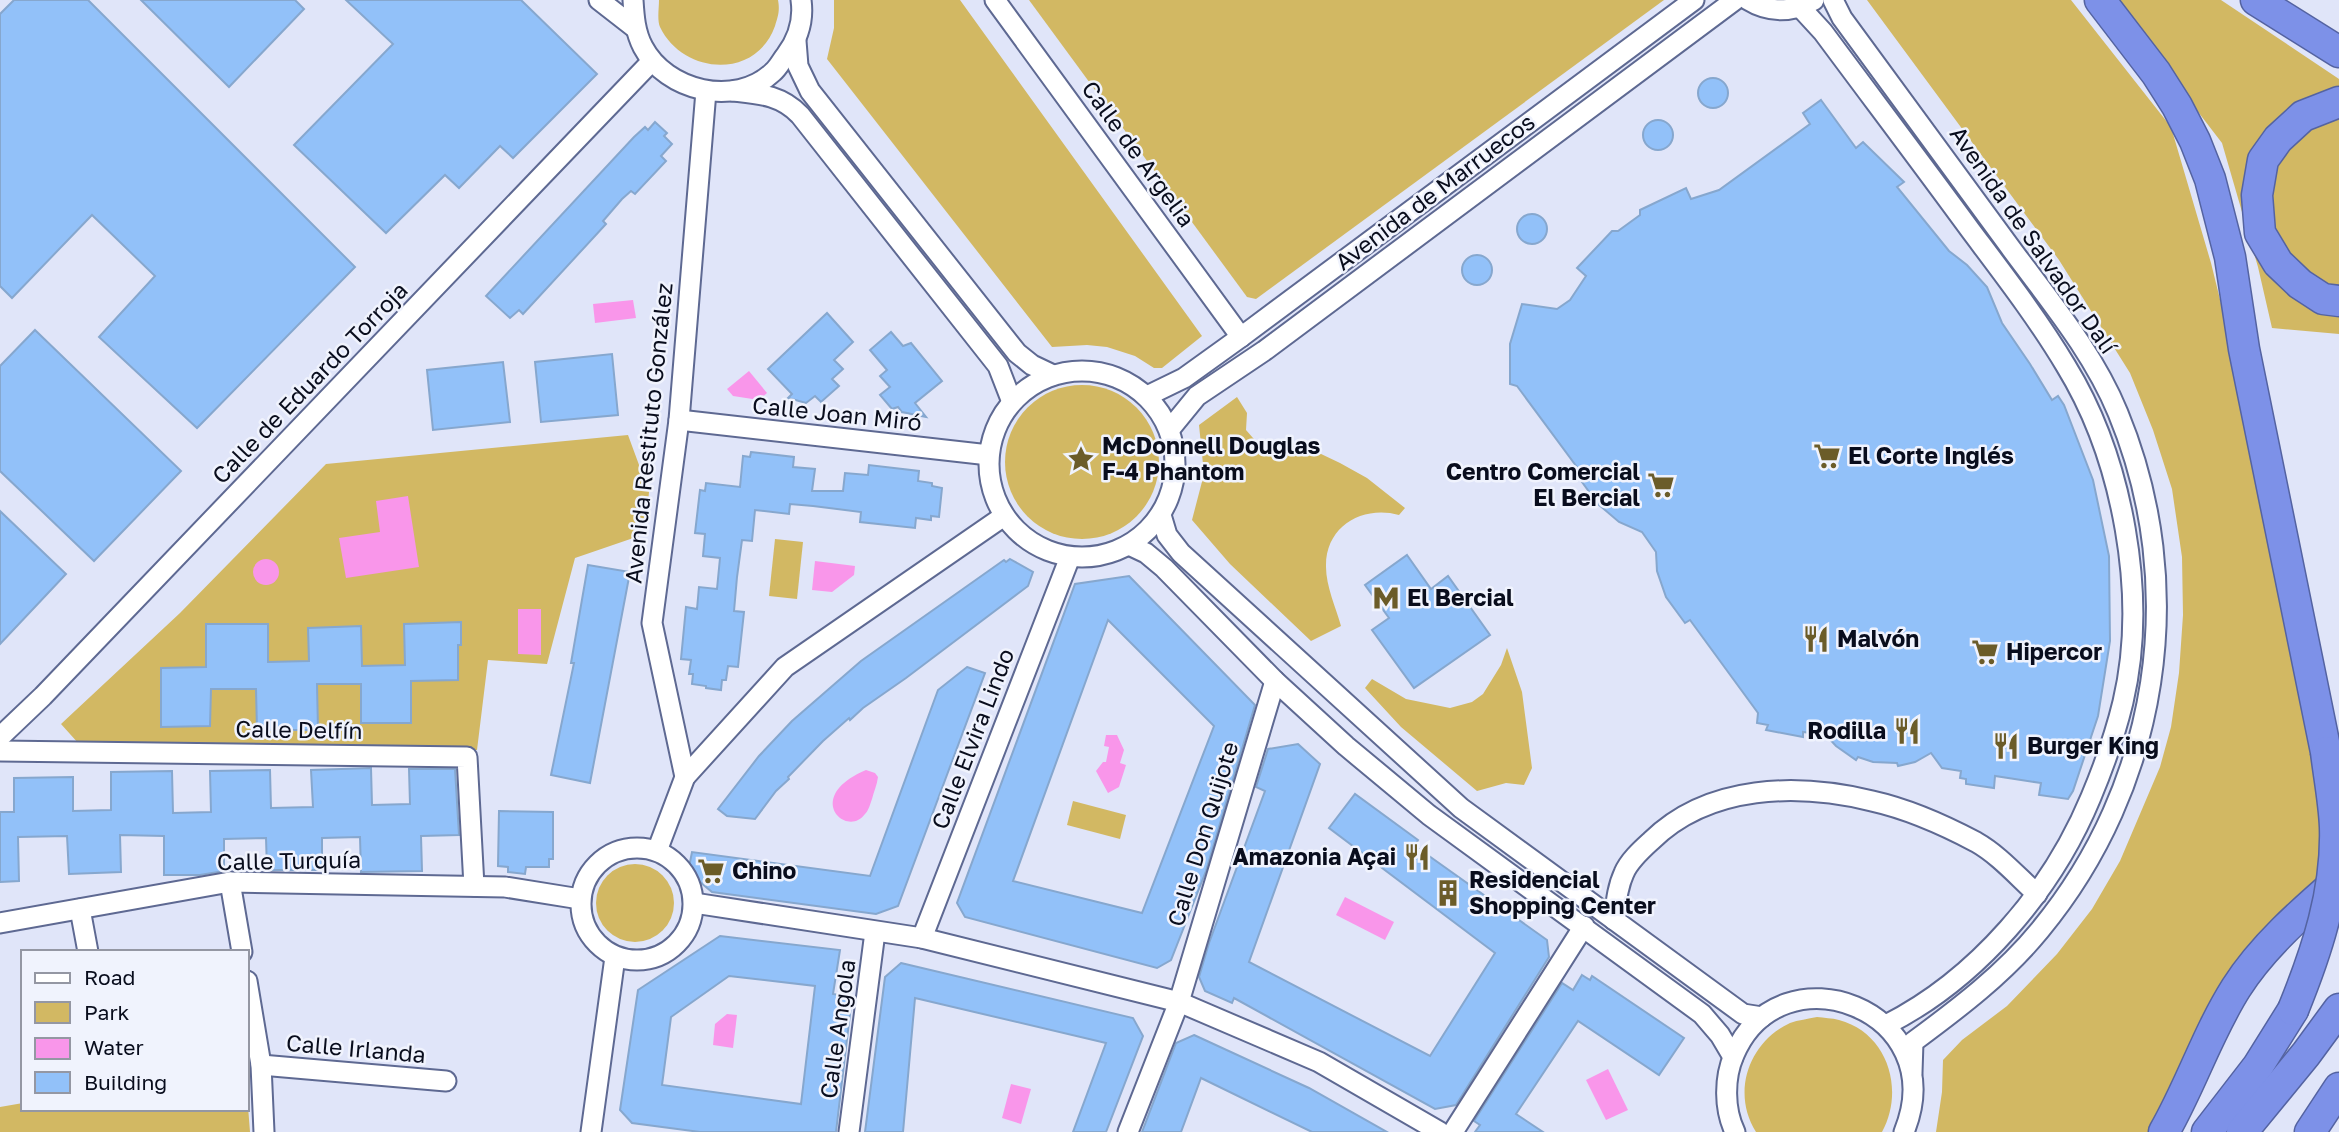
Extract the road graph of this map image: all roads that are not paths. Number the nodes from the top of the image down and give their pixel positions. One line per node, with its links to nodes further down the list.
1 (599, 0): 12 (street)
2 (633, 0): 12 (street)
3 (802, 0): 13 (street)
4 (995, 0): 20 (street, Calle de Argelia)
5 (1694, 0): 20 (street, Avenida de Marruecos)
6 (1735, 0): 25 (street, Avenida de Marruecos)
7 (1748, 0): 10 (street)
8 (1833, 0): 58 (street, Avenida de Salvador Dalí)
9 (2256, 0): 14 (highway)
10 (1807, 3): 39 (street, Avenida de Salvador Dalí)
11 (2101, 4): 70 (highway, bridge)
12 (635, 28): 15 (street)
13 (796, 41): 17 (street); 21 (street)
14 (2339, 52)
15 (652, 61): 16 (street); 32 (street, Calle de Eduardo Torroja)
16 (706, 91): 17 (street); 24 (street, Avenida Restituto González)
17 (733, 91): 23 (street)
18 (2339, 102): 19 (highway)
19 (2339, 301)
20 (1241, 337): 22 (street, Avenida de Marruecos)
21 (1053, 375): 22 (street); 23 (street)
22 (1147, 396): 25 (street)
23 (1012, 402): 26 (street)
24 (679, 421): 26 (street, Calle Joan Miró); 34 (street, Avenida Restituto González)
25 (1170, 429): 27 (street)
26 (989, 455): 28 (street)
27 (1161, 515): 29 (street); 43 (street)
28 (1004, 516): 30 (street); 34 (street)
29 (1129, 545): 30 (street); 31 (street)
30 (1070, 557): 47 (street, Calle Elvira Lindo)
31 (1275, 681): 45 (street); 52 (street, Calle Don Quijote)
32 (0, 737)
33 (0, 751): 38 (street, Calle Delfín)
34 (685, 777): 35 (street)
35 (657, 851): 40 (street); 41 (street)
36 (2339, 880): 69 (highway)
37 (230, 882): 38 (street, Calle Turquía); 42 (street, Calle Turquía); 49 (street)
38 (474, 886): 40 (street, Calle Turquía)
39 (2037, 894): 43 (street); 55 (street, Avenida de Salvador Dalí)
40 (580, 898): 50 (street)
41 (694, 903): 46 (street); 50 (street)
42 (80, 909): 44 (street, Calle Turquía); 48 (street)
43 (1614, 920): 54 (street)
44 (0, 923)
45 (1584, 926): 56 (street); 66 (street)
46 (875, 932): 47 (street); 63 (street, Calle Angola)
47 (922, 938): 52 (street)
48 (88, 950)
49 (242, 950)
50 (615, 957): 62 (street)
51 (248, 987): 57 (street)
52 (1178, 1002): 64 (street, Calle Don Quijote); 65 (street)
53 (2339, 1009): 71 (highway)
54 (1762, 1017): 55 (street); 56 (street)
55 (1886, 1026): 58 (street)
56 (1733, 1057): 67 (street)
57 (261, 1065): 59 (street, Calle Irlanda); 61 (street)
58 (1912, 1073): 68 (street)
59 (446, 1081)
60 (2339, 1088): 72 (highway)
61 (264, 1132)
62 (591, 1132)
63 (849, 1132)
64 (1128, 1132)
65 (1440, 1132)
66 (1453, 1132)
67 (1735, 1132)
68 (1904, 1132)
69 (2164, 1132)
70 (2207, 1132)
71 (2242, 1132)
72 (2310, 1132)

